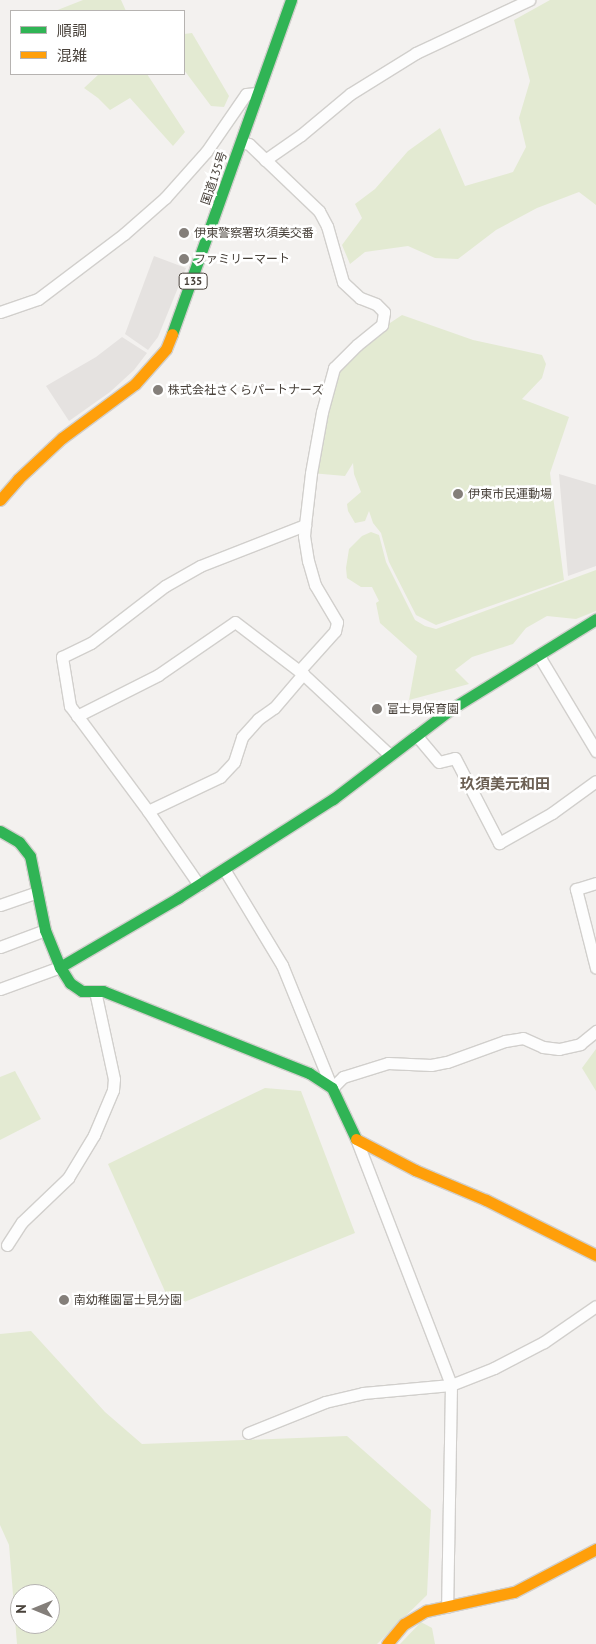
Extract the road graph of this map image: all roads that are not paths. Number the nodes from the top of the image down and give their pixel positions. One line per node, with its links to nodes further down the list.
1 (291, 0): 3 (main road, 国道135号 / 135)
2 (529, 0): 5 (street)
3 (258, 93): 4 (main road, 国道135号 / 135); 6 (street)
4 (241, 142): 5 (street); 7 (main road, 国道135号 / 135)
5 (265, 160): 8 (street)
6 (0, 312)
7 (0, 500)
8 (305, 525): 11 (street); 12 (street)
9 (596, 619): 10 (main road)
10 (539, 656): 13 (main road); 14 (street)
11 (301, 672): 12 (street); 15 (street); 17 (street)
12 (77, 716): 17 (street)
13 (416, 735): 15 (main road); 16 (street)
14 (596, 750)
15 (390, 754): 19 (main road)
16 (596, 782)
17 (148, 811): 21 (street)
18 (0, 831): 22 (main road)
19 (224, 869): 21 (main road); 31 (street)
20 (596, 883): 27 (street)
21 (199, 885): 26 (main road)
22 (37, 892): 23 (street); 24 (main road)
23 (0, 905)
24 (45, 930): 25 (street); 26 (main road)
25 (0, 946)
26 (60, 967): 28 (street); 29 (main road)
27 (596, 968)
28 (0, 989)
29 (95, 991): 31 (main road); 33 (street)
30 (596, 1031): 31 (street)
31 (332, 1088): 32 (main road)
32 (357, 1141): 34 (main road); 36 (street)
33 (8, 1245)
34 (596, 1255)
35 (596, 1306): 36 (street)
36 (451, 1386): 37 (street); 39 (street)
37 (248, 1433)
38 (596, 1549): 39 (main road)
39 (448, 1607): 40 (main road)
40 (387, 1644)

